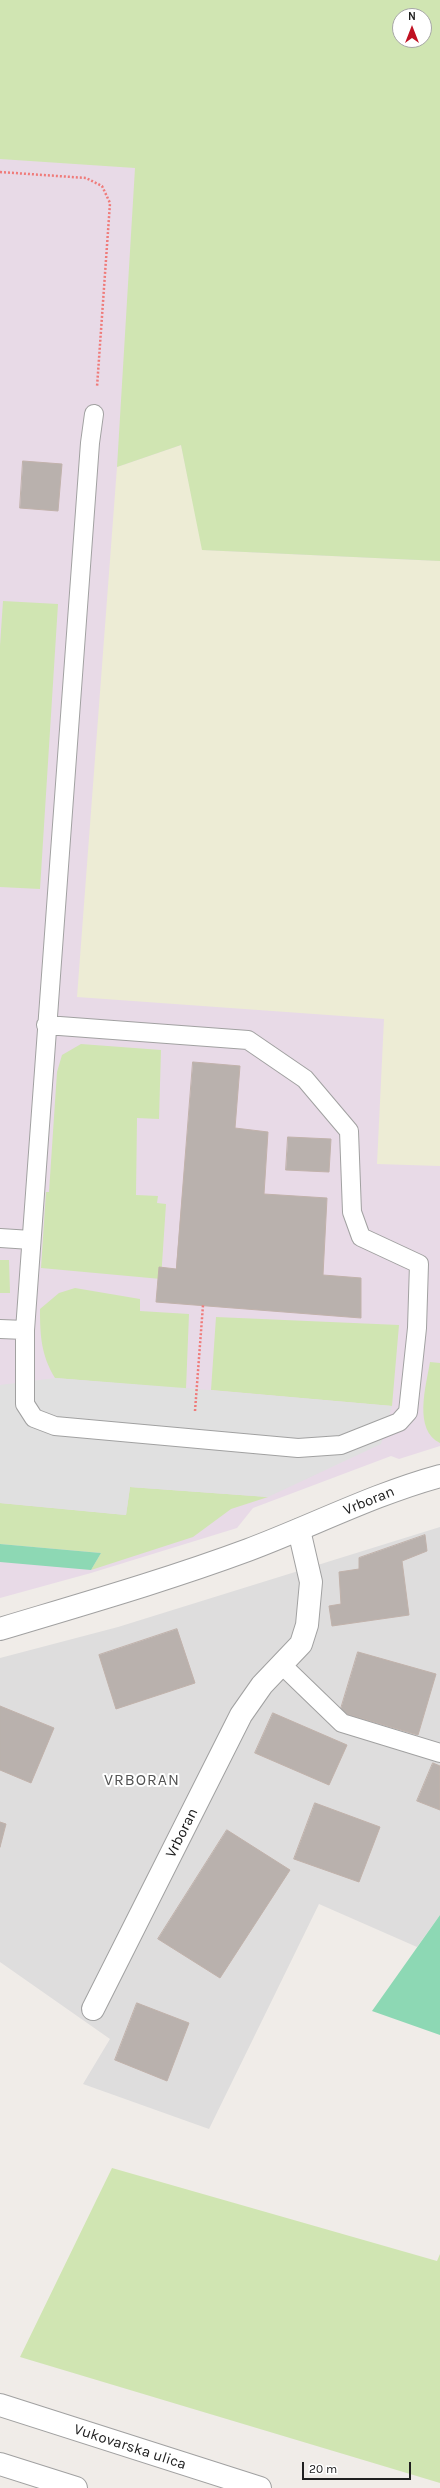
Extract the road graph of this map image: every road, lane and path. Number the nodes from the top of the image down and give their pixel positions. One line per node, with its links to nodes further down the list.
1 (0, 172): 2 (path)
2 (94, 414): 3 (lane)
3 (46, 1025): 5 (lane); 8 (lane)
4 (0, 1238): 5 (lane)
5 (31, 1240): 8 (lane)
6 (203, 1305): 9 (path)
7 (0, 1329): 8 (lane)
8 (25, 1330)
9 (195, 1419)
10 (440, 1476): 11 (street, Vrboran)
11 (299, 1530): 12 (street, Vrboran); 13 (street, Vrboran)
12 (0, 1629)
13 (282, 1665): 14 (lane); 15 (street, Vrboran)
14 (440, 1753)
15 (93, 2009)
16 (0, 2405): 19 (street, Vukovarska ulica)
17 (0, 2464): 18 (street)
18 (76, 2488)
19 (260, 2488)

